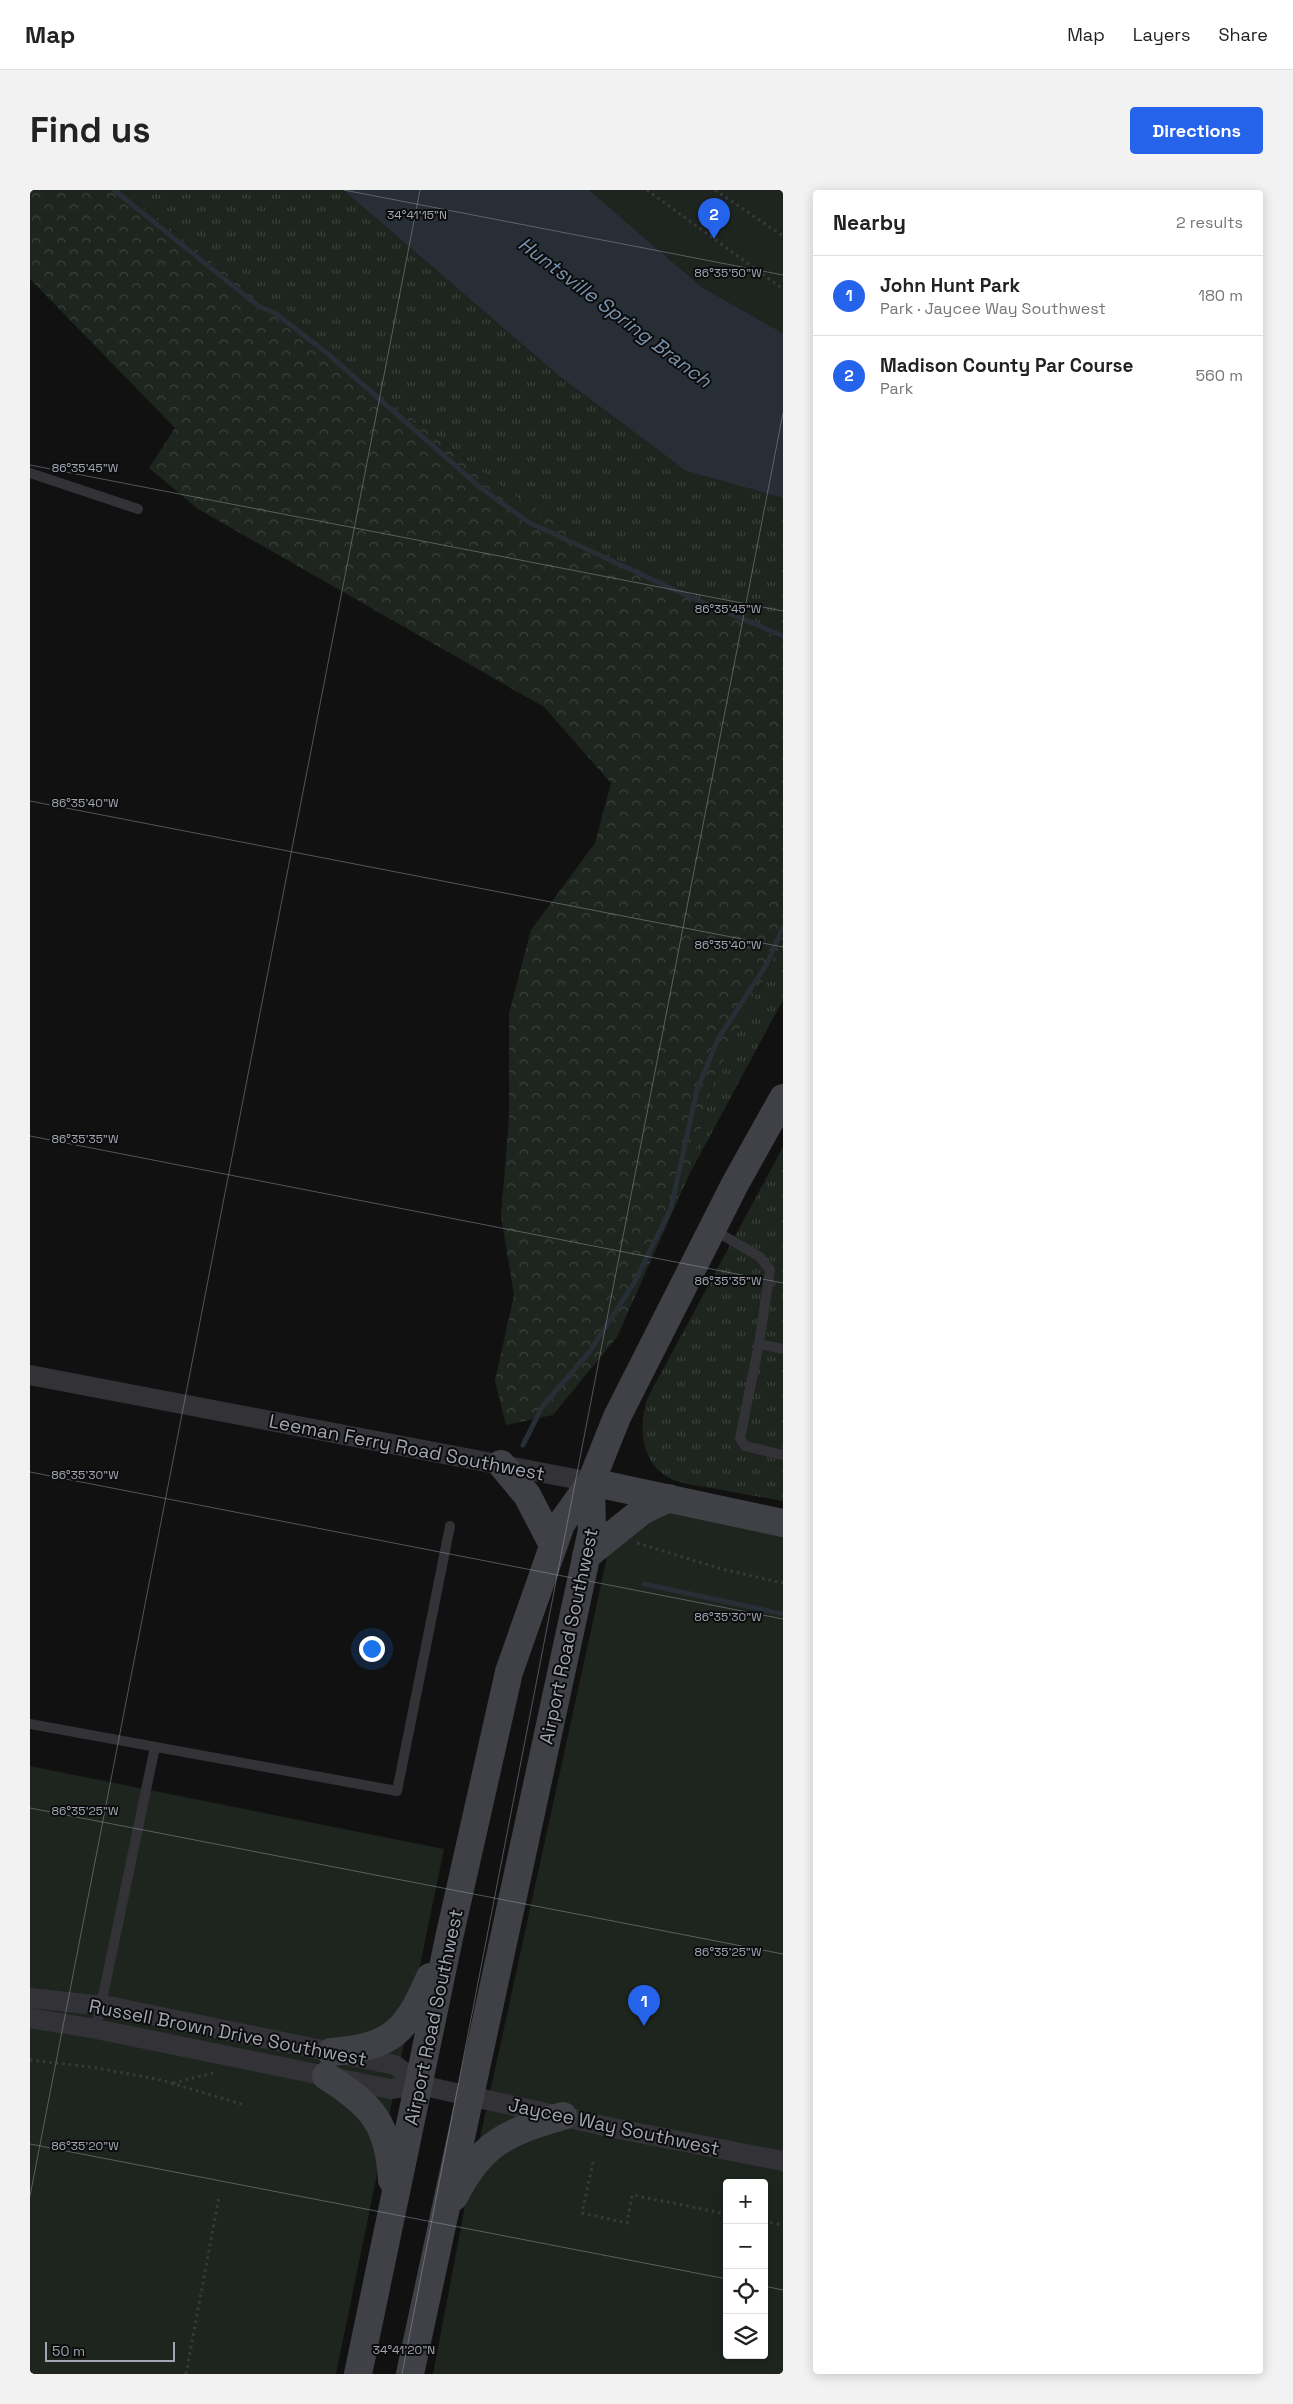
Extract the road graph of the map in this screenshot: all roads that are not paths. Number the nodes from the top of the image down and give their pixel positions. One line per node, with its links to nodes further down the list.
1 (30, 474): 2 (lane)
2 (138, 509)
3 (783, 1098): 4 (street)
4 (712, 1229): 5 (lane); 10 (street)
5 (759, 1344): 6 (lane); 8 (lane)
6 (783, 1349)
7 (30, 1375): 9 (street, Leeman Ferry Road Southwest)
8 (783, 1455)
9 (501, 1464): 10 (street, Leeman Ferry Road Southwest); 14 (street)
10 (592, 1482): 11 (street, Leeman Ferry Road Southwest); 14 (street, Airport Road Southwest); 15 (street, Airport Road Southwest)
11 (669, 1498): 12 (street, Leeman Ferry Road Southwest); 15 (street)
12 (783, 1523)
13 (450, 1526): 17 (lane)
14 (553, 1545): 18 (street, Airport Road Southwest)
15 (586, 1556): 24 (street, Airport Road Southwest)
16 (30, 1724): 17 (lane)
17 (155, 1747): 20 (lane)
18 (449, 1938): 23 (street); 24 (street, Airport Road Southwest)
19 (30, 1998): 20 (street, Russell Brown Drive Southwest)
20 (101, 2006): 22 (lane); 23 (street, Russell Brown Drive Southwest)
21 (30, 2018): 22 (street, Russell Brown Drive Southwest)
22 (96, 2029): 23 (street, Russell Brown Drive Southwest)
23 (328, 2064): 24 (street, Russell Brown Drive Southwest); 27 (street)
24 (444, 2090): 25 (street, Jaycee Way Southwest); 27 (street, Airport Road Southwest); 28 (street, Airport Road Southwest)
25 (563, 2116): 26 (street, Jaycee Way Southwest); 28 (street)
26 (783, 2161)
27 (392, 2215): 29 (street, Airport Road Southwest)
28 (442, 2223): 30 (street, Airport Road Southwest)
29 (358, 2374)
30 (410, 2374)

